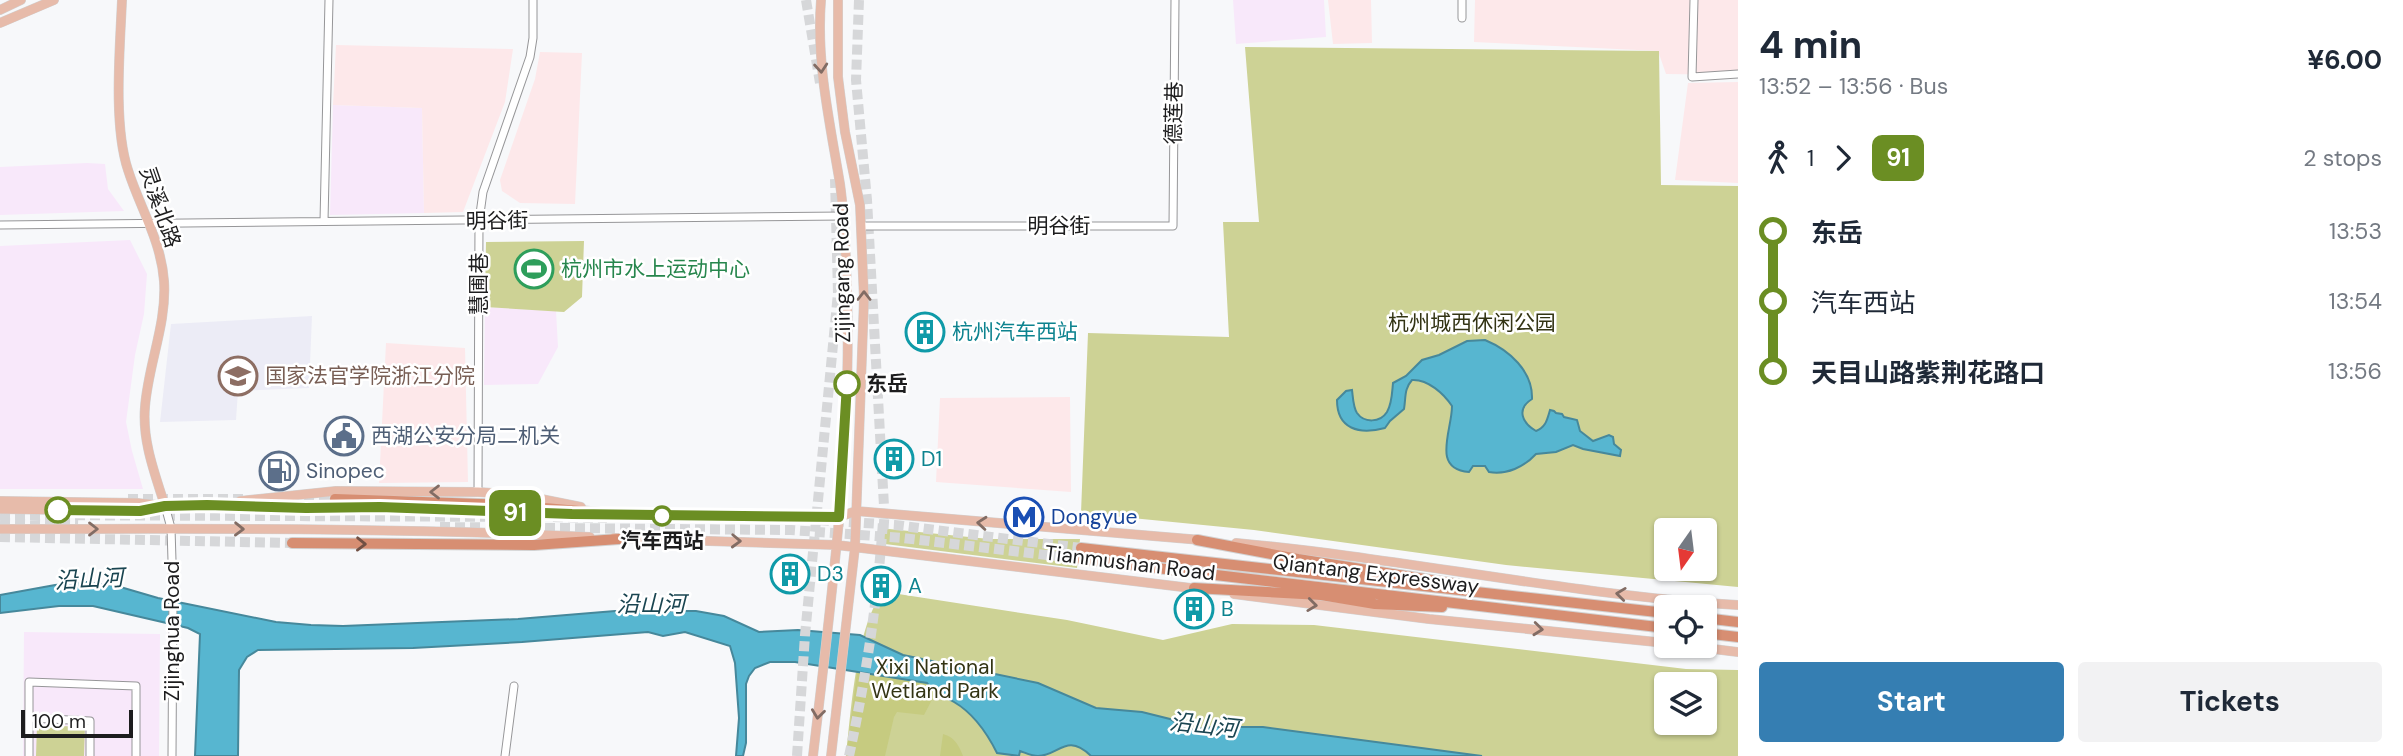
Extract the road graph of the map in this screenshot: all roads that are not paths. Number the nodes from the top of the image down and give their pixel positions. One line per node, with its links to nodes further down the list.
1 (21, 0): 11 (main road)
2 (54, 0): 13 (main road)
3 (122, 0): 18 (main road, 灵溪北路)
4 (329, 0): 16 (street)
5 (533, 0): 17 (street, 慧圃巷)
6 (821, 0): 15 (main road, Zijingang Road, one-way to 15)
7 (838, 0): 20 (main road, Zijingang Road)
8 (1175, 0): 21 (street, 德莲巷)
9 (1462, 0): 12 (street)
10 (1694, 0): 14 (street)
11 (0, 10)
12 (1462, 18)
13 (0, 23)
14 (1738, 74)
15 (844, 216): 17 (street, 明谷街); 30 (main road, Zijingang Road)
16 (324, 221): 17 (street, 明谷街); 18 (street, 明谷街)
17 (479, 221): 22 (street, 慧圃巷)
18 (150, 222): 19 (street, 明谷街); 26 (main road, 灵溪北路)
19 (0, 225)
20 (862, 226): 21 (street, 明谷街); 28 (main road, Zijingang Road, one-way to 20)
21 (1172, 226)
22 (478, 492): 25 (main road, Tianmushan Road, one-way to 25); 29 (main road, Tianmushan Road)
23 (335, 499): 29 (highway)
24 (0, 500): 26 (main road)
25 (207, 505): 26 (main road, Tianmushan Road); 29 (main road, Tianmushan Road)
26 (165, 506): 27 (main road, Tianmushan Road); 31 (street, Zijinghua Road)
27 (0, 509)
28 (856, 511): 30 (main road, Tianmushan Road); 34 (main road, Tianmushan Road, one-way to 28); 37 (main road, Zijingang Road)
29 (624, 515): 30 (main road, Tianmushan Road)
30 (839, 517): 36 (main road, Zijingang Road)
31 (170, 528): 32 (main road, Tianmushan Road, one-way to 31); 33 (main road, Tianmushan Road, one-way to 33); 56 (street, Zijinghua Road)
32 (0, 529)
33 (619, 538): 35 (highway, one-way to 33); 36 (main road, Tianmushan Road, one-way to 36)
34 (1196, 540): 39 (highway); 40 (main road, Tianmushan Road, one-way to 34)
35 (292, 543)
36 (837, 545): 37 (main road, Tianmushan Road); 58 (main road, Zijingang Road, one-way to 58)
37 (855, 547): 38 (main road, Tianmushan Road); 59 (main road, Zijingang Road)
38 (1194, 588): 41 (highway); 48 (main road, Tianmushan Road, one-way to 48)
39 (1506, 594): 41 (highway, Qiantang Expressway); 42 (highway, Qiantang Expressway)
40 (1738, 605)
41 (1503, 609): 45 (highway, Qiantang Expressway)
42 (1654, 612)
43 (1717, 620): 44 (highway)
44 (1738, 622)
45 (1654, 627)
46 (1717, 635): 47 (highway)
47 (1738, 637)
48 (1654, 642)
49 (1717, 649): 50 (main road)
50 (1738, 652)
51 (514, 686): 57 (street)
52 (29, 718): 53 (street); 54 (street); 55 (street)
53 (29, 756)
54 (90, 756)
55 (136, 756)
56 (172, 756)
57 (505, 756)
58 (813, 756)
59 (831, 756)

